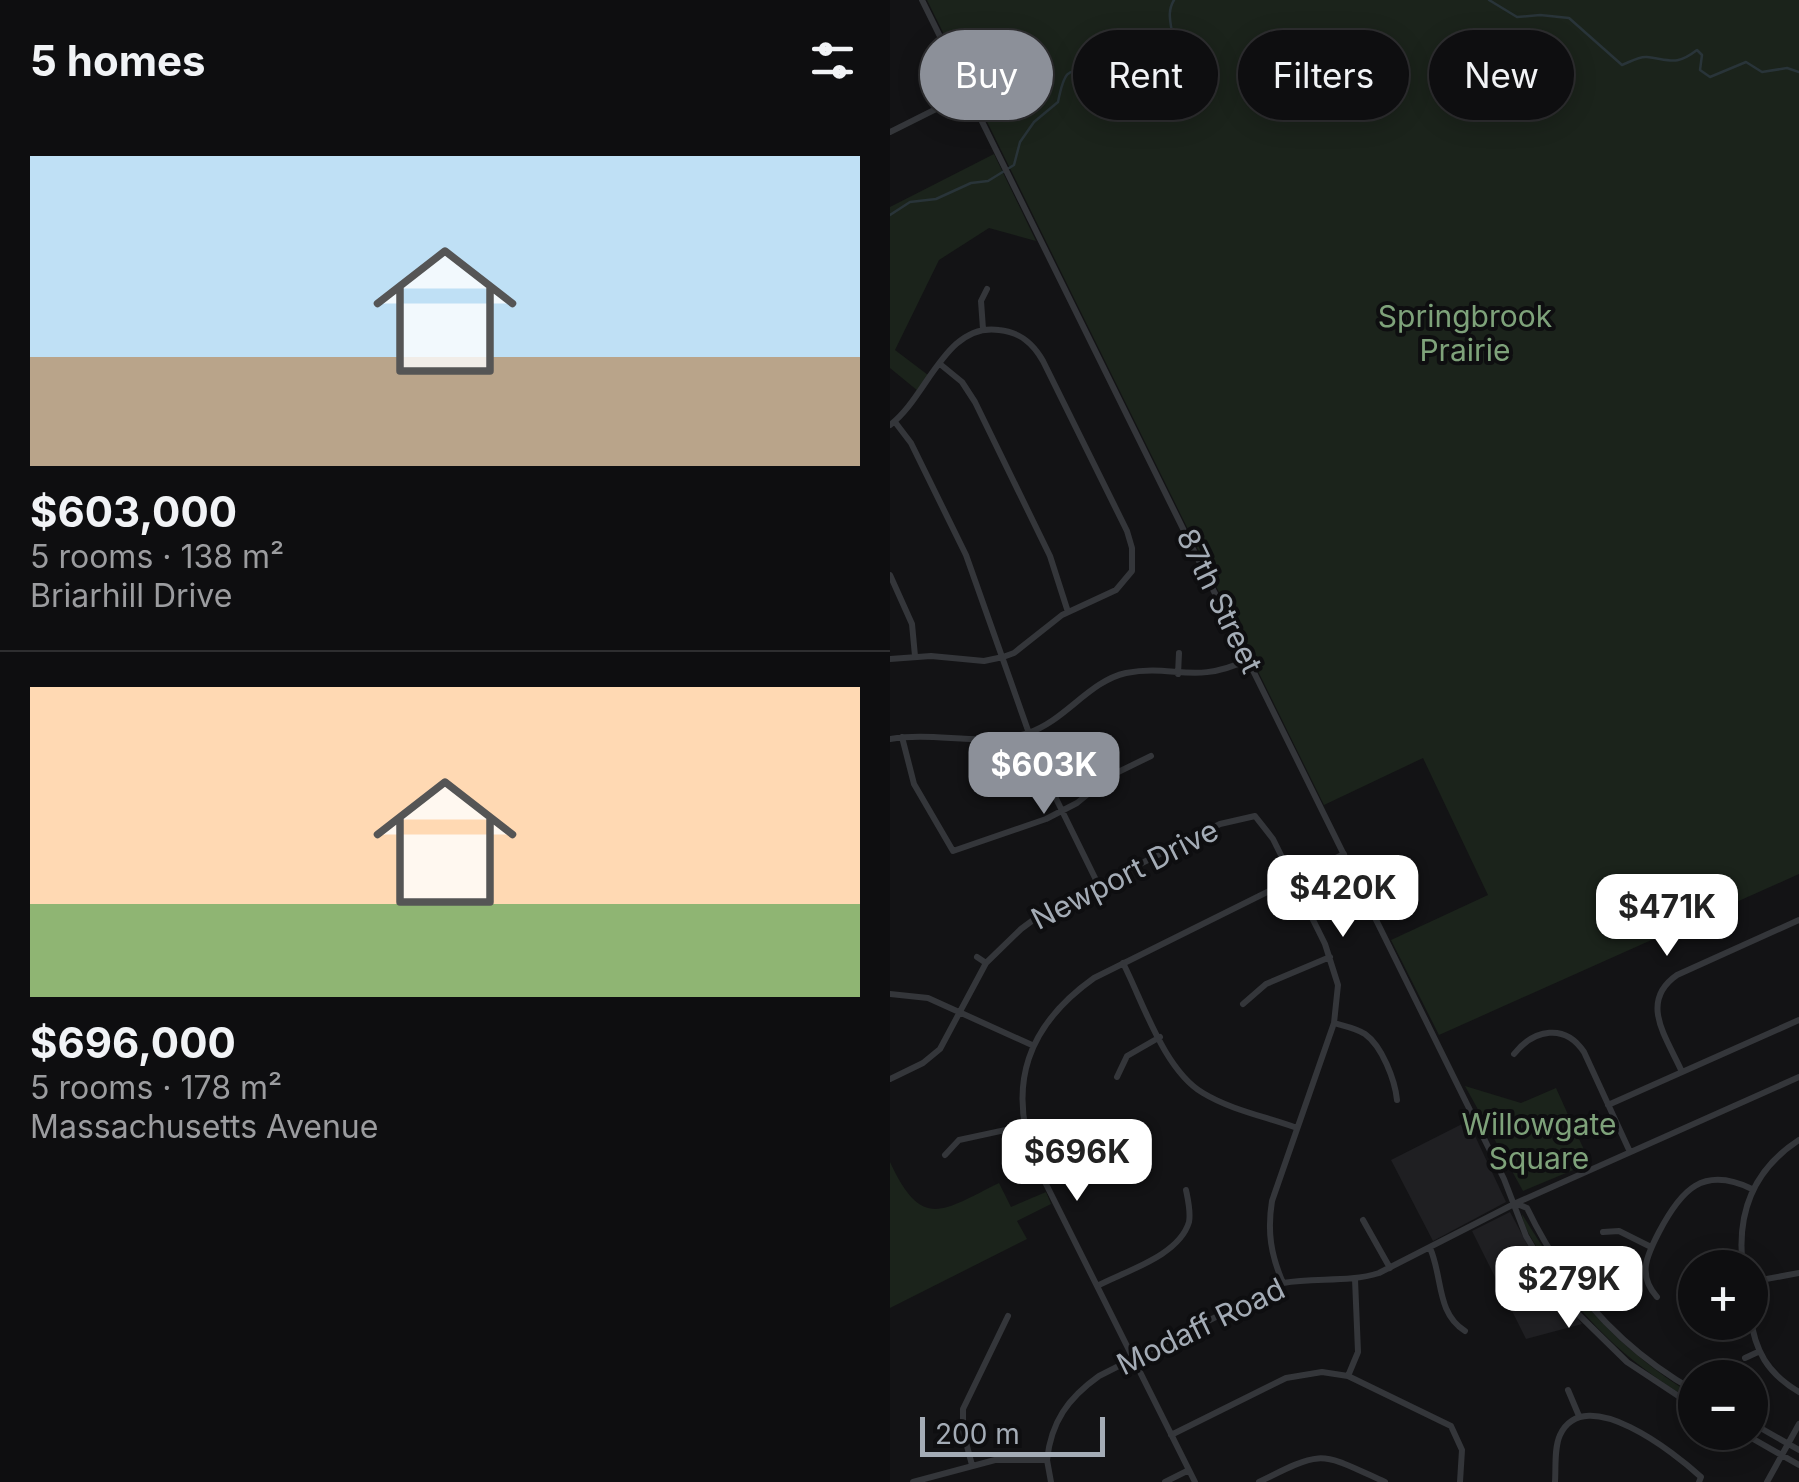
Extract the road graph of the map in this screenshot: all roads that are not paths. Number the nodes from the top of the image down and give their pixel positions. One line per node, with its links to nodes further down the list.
1 (922, 0): 2 (street, 87th Street)
2 (937, 30)
3 (920, 117): 5 (street)
4 (981, 120): 16 (street, 87th Street)
5 (890, 132)
6 (988, 289): 7 (street)
7 (983, 329): 8 (street); 11 (street)
8 (940, 364): 9 (street); 11 (street)
9 (893, 423): 14 (street)
10 (890, 575): 13 (street)
11 (1068, 612): 14 (street)
12 (1179, 654): 17 (street)
13 (915, 656): 14 (street); 15 (street)
14 (1003, 658): 18 (street)
15 (890, 660)
16 (1247, 660): 17 (street); 23 (street, 87th Street)
17 (1178, 674): 18 (street)
18 (1029, 733): 19 (street); 22 (street)
19 (902, 737): 20 (street); 22 (street)
20 (890, 739)
21 (1151, 756): 22 (street)
22 (1061, 811): 25 (street)
23 (1344, 854): 24 (street); 52 (street, 87th Street)
24 (1293, 879): 25 (street, Newport Drive); 28 (street, Newport Drive); 29 (street)
25 (1098, 884): 30 (street, Newport Drive)
26 (1799, 920): 39 (street)
27 (977, 957): 30 (street)
28 (1330, 957): 32 (street); 35 (street, Newport Drive)
29 (1124, 962): 36 (street); 37 (street)
30 (986, 963): 33 (street, Newport Drive)
31 (890, 994): 33 (street)
32 (1243, 1004)
33 (959, 1012): 37 (street); 42 (street, Newport Drive)
34 (1799, 1020): 39 (street)
35 (1334, 1022): 43 (street); 46 (street, Newport Drive)
36 (1160, 1037): 41 (street); 46 (street)
37 (1032, 1045): 45 (street)
38 (1514, 1054): 44 (street)
39 (1682, 1072): 44 (street)
40 (1799, 1077): 48 (street, Modaff Road)
41 (1117, 1078)
42 (890, 1080)
43 (1397, 1100)
44 (1608, 1105): 48 (street)
45 (1024, 1126): 49 (street); 63 (street)
46 (1298, 1128): 62 (street, Newport Drive)
47 (1799, 1140): 50 (street)
48 (1630, 1152): 52 (street, Modaff Road)
49 (945, 1155)
50 (1752, 1189): 56 (street); 57 (street)
51 (1186, 1190): 63 (street)
52 (1516, 1203): 55 (street, Modaff Road); 72 (street, 87th Street); 75 (street, 87th Street)
53 (1363, 1220): 58 (street)
54 (1603, 1232): 56 (street)
55 (1430, 1248): 58 (street, Modaff Road); 66 (street)
56 (1651, 1248): 64 (street)
57 (1742, 1250)
58 (1390, 1268): 60 (street, Modaff Road)
59 (1799, 1273): 61 (street)
60 (1355, 1278): 62 (street, Modaff Road); 71 (street)
61 (1768, 1279)
62 (1283, 1284): 70 (street, Modaff Road)
63 (1097, 1286): 70 (street)
64 (1657, 1298)
65 (1008, 1316): 85 (street)
66 (1465, 1331)
67 (1755, 1340): 68 (street)
68 (1758, 1352): 69 (street); 74 (street)
69 (1745, 1358)
70 (1134, 1359): 79 (street); 84 (street, Modaff Road)
71 (1348, 1376): 79 (street); 94 (street)
72 (1678, 1380)
73 (1568, 1390): 76 (street)
74 (1799, 1392)
75 (1678, 1396)
76 (1579, 1416): 95 (street); 96 (street)
77 (1799, 1424): 80 (street)
78 (1768, 1432): 80 (street)
79 (1172, 1434): 87 (street)
80 (1788, 1444): 82 (street); 83 (street)
81 (1768, 1448): 83 (street)
82 (1799, 1450)
83 (1782, 1456): 86 (street); 97 (street)
84 (1047, 1460): 85 (street); 89 (street)
85 (972, 1465): 88 (street)
86 (1799, 1465)
87 (1189, 1470): 90 (street); 91 (street)
88 (913, 1482)
89 (1051, 1482)
90 (1165, 1482)
91 (1195, 1482)
92 (1259, 1482): 93 (street)
93 (1385, 1482)
94 (1460, 1482)
95 (1555, 1482)
96 (1699, 1482)
97 (1767, 1482)

